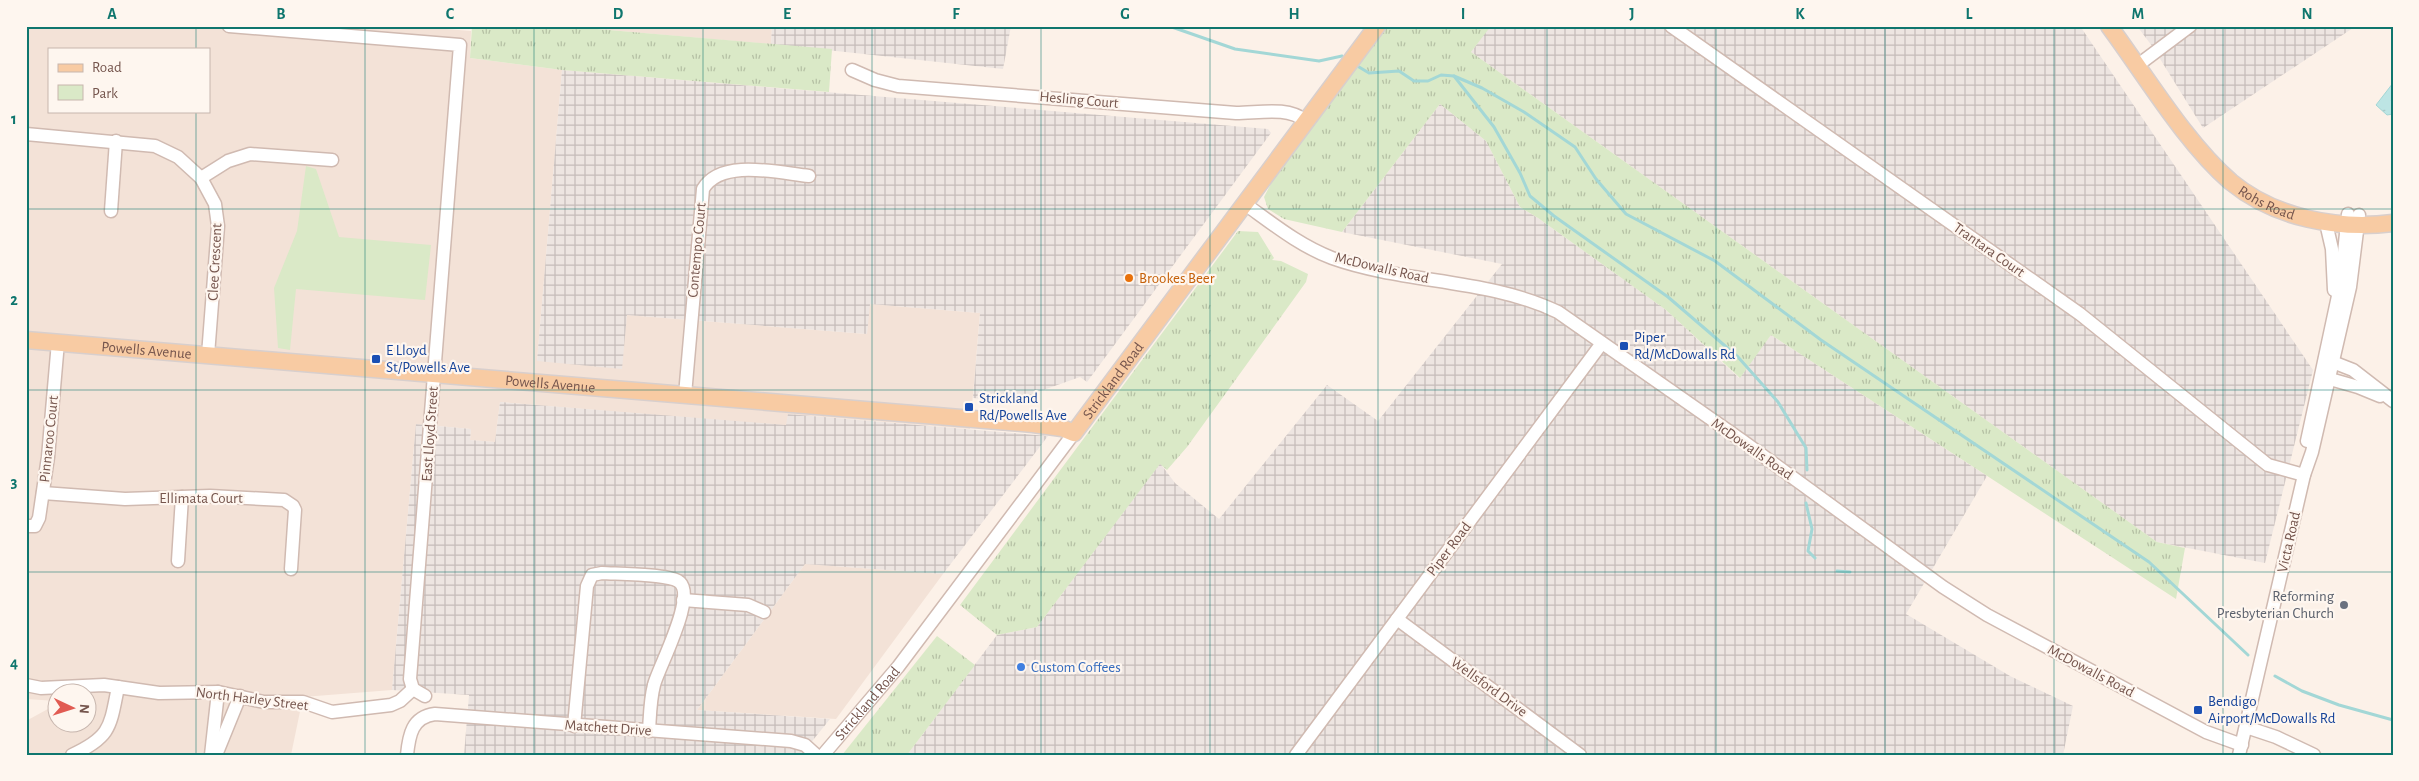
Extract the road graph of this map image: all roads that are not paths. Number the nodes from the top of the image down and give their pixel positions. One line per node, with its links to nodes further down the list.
1 (229, 26): 27 (street, East Lloyd Street)
2 (1377, 26): 8 (main road, Strickland Road)
3 (1671, 26): 32 (street, Trantara Court)
4 (2109, 26): 6 (main road, Rohs Road)
5 (2190, 26): 6 (street)
6 (2138, 66): 11 (main road, Rohs Road)
7 (852, 70): 8 (street, Hesling Court)
8 (1306, 121): 15 (main road, Strickland Road)
9 (26, 134): 10 (street, Clee Crescent)
10 (116, 141): 14 (street, Clee Crescent); 16 (street)
11 (2201, 150): 18 (main road, Rohs Road); 19 (main road, Rohs Road)
12 (332, 160): 14 (street)
13 (809, 176): 29 (street, Contempo Court)
14 (202, 178): 25 (street, Clee Crescent)
15 (1245, 204): 24 (street, McDowalls Road); 31 (main road, Strickland Road)
16 (112, 211)
17 (2393, 214): 18 (main road)
18 (2353, 220): 19 (main road, Rohs Road); 20 (main road); 21 (street); 26 (street)
19 (2326, 222): 21 (street)
20 (2393, 223)
21 (2334, 317): 26 (street)
22 (26, 340): 23 (main road, Powells Avenue)
23 (58, 342): 25 (main road, Powells Avenue); 33 (street, Pinnaroo Court)
24 (1602, 343): 40 (street, Piper Road); 50 (street, McDowalls Road)
25 (208, 355): 27 (main road, Powells Avenue)
26 (2329, 360): 28 (street, Victa Road); 30 (street)
27 (434, 374): 29 (main road, Powells Avenue); 43 (street, East Lloyd Street)
28 (2325, 378): 30 (street); 32 (street, Victa Road)
29 (685, 395): 31 (main road, Powells Avenue)
30 (2393, 402)
31 (1074, 433): 56 (street, Strickland Road)
32 (2304, 475): 48 (street, Victa Road)
33 (43, 493): 34 (street, Ellimata Court); 35 (street, Pinnaroo Court)
34 (182, 497): 36 (street); 37 (street, Ellimata Court)
35 (26, 526)
36 (178, 561)
37 (291, 569)
38 (683, 600): 39 (street); 47 (street); 49 (street)
39 (764, 612)
40 (1397, 619): 57 (street, Piper Road); 58 (street, Wellsford Drive)
41 (26, 685): 42 (street, North Harley Street)
42 (118, 687): 44 (street, North Harley Street); 51 (street)
43 (413, 689): 45 (street, North Harley Street); 46 (street)
44 (218, 692): 45 (street, North Harley Street); 52 (street)
45 (240, 696): 53 (street)
46 (425, 696)
47 (574, 726): 49 (street, Matchett Drive); 54 (street, Matchett Drive)
48 (2246, 727): 50 (street, Victa Road); 59 (street)
49 (649, 731): 55 (street, Matchett Drive)
50 (2241, 750)
51 (72, 755)
52 (211, 755)
53 (216, 755)
54 (407, 755)
55 (816, 755)
56 (823, 755)
57 (1296, 755)
58 (1580, 755)
59 (2314, 755)

